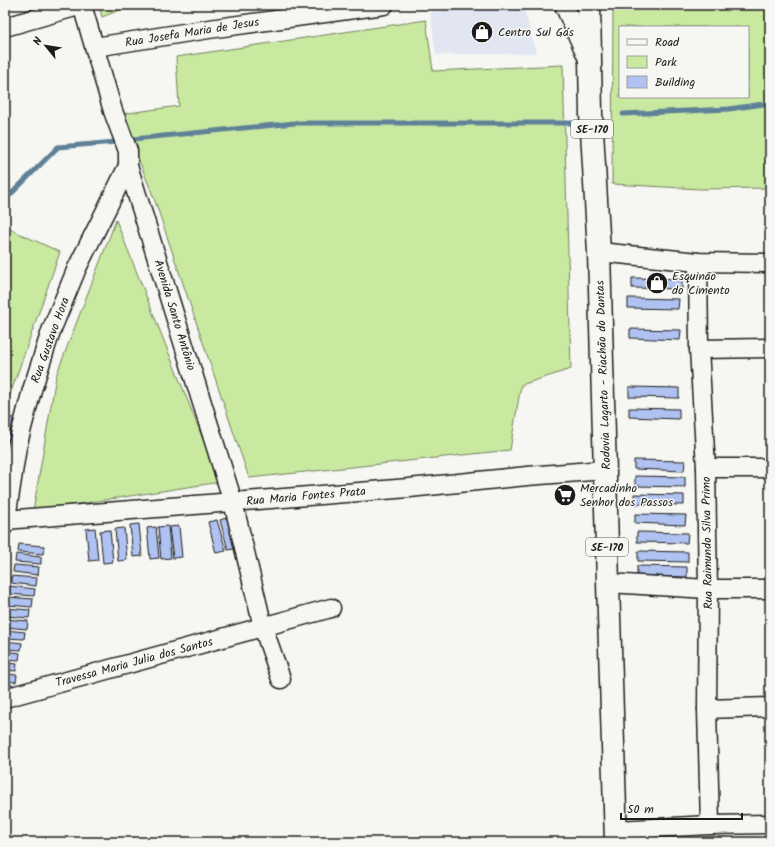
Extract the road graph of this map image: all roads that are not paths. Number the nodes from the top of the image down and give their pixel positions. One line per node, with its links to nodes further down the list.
1 (82, 5): 6 (street); 7 (street, Avenida Santo Antônio)
2 (384, 5): 5 (street, Rua Josefa Maria de Jesus)
3 (564, 5): 8 (street)
4 (589, 5): 8 (main road, Rodovia Lagarto - Riachão do Dantas / SE-170)
5 (306, 10): 7 (street, Rua Josefa Maria de Jesus)
6 (5, 27)
7 (95, 47): 9 (street, Avenida Santo Antônio)
8 (589, 61): 10 (main road, Rodovia Lagarto - Riachão do Dantas / SE-170)
9 (128, 166): 18 (street, Avenida Santo Antônio); 19 (street, Rua Gustavo Hora)
10 (599, 252): 11 (street); 17 (main road, Rodovia Lagarto - Riachão do Dantas / SE-170)
11 (698, 262): 12 (street); 14 (street, Rua Raimundo Silva Primo)
12 (770, 263)
13 (770, 348): 14 (street)
14 (699, 349): 15 (street, Rua Raimundo Silva Primo)
15 (706, 468): 16 (street); 21 (street, Rua Raimundo Silva Primo)
16 (770, 468)
17 (606, 470): 18 (street, Rua Maria Fontes Prata); 20 (main road, Rodovia Lagarto - Riachão do Dantas / SE-170)
18 (233, 502): 19 (street, Rua Maria Fontes Prata); 24 (street, Avenida Santo Antônio)
19 (5, 522)
20 (608, 583): 21 (street); 31 (main road, Rodovia Lagarto - Riachão do Dantas / SE-170)
21 (708, 589): 22 (street); 28 (street, Rua Raimundo Silva Primo)
22 (770, 589)
23 (331, 608): 24 (street, Travessa Maria Julia dos Santos)
24 (262, 627): 25 (street, Avenida Santo Antônio); 26 (street, Travessa Maria Julia dos Santos)
25 (281, 679)
26 (5, 698)
27 (770, 707): 28 (street)
28 (707, 708): 29 (street, Rua Raimundo Silva Primo)
29 (710, 825): 30 (street); 31 (street)
30 (770, 828)
31 (616, 836)

